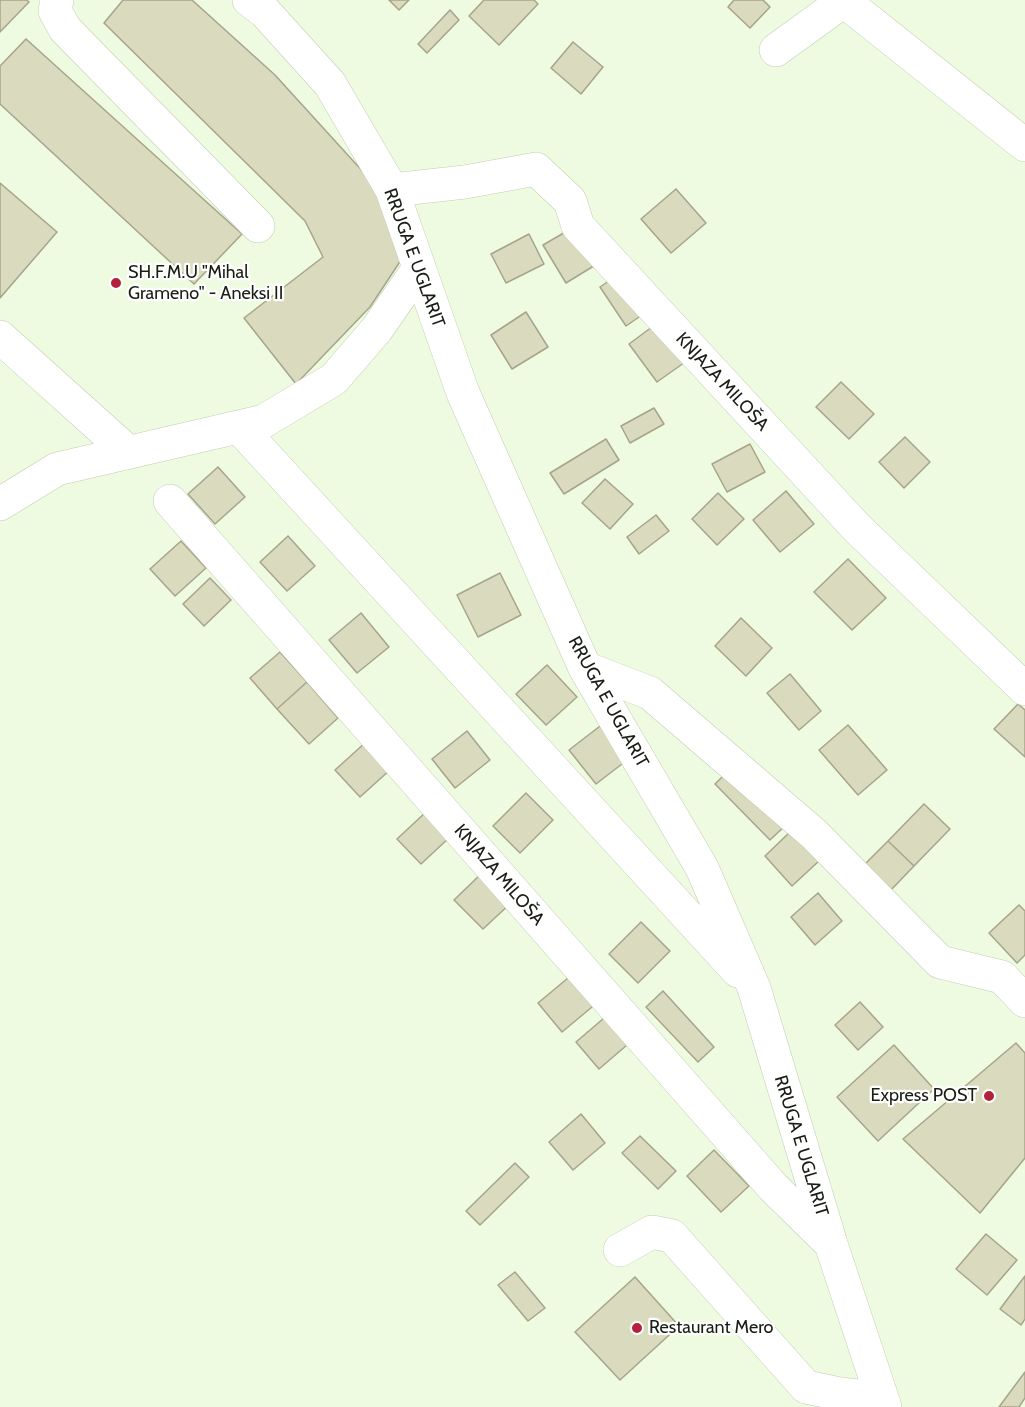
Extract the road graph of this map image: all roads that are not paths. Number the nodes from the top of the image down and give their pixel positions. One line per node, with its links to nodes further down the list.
1 (57, 0): 7 (street)
2 (249, 0): 6 (street, RRUGA E UGLARIT)
3 (844, 1): 4 (street); 5 (street)
4 (776, 50)
5 (1025, 145)
6 (392, 190): 8 (street, RRUGA E UGLARIT); 15 (street, KNJAZA MILOŠA)
7 (258, 226)
8 (419, 268): 10 (street); 14 (street, RRUGA E UGLARIT)
9 (0, 337): 11 (street)
10 (239, 427): 11 (street); 16 (street)
11 (128, 452): 13 (street)
12 (170, 501): 18 (street, KNJAZA MILOŠA)
13 (0, 504)
14 (585, 668): 16 (street, RRUGA E UGLARIT); 17 (street)
15 (1025, 689)
16 (754, 988): 18 (street, RRUGA E UGLARIT)
17 (1025, 1001)
18 (831, 1244): 20 (street, RRUGA E UGLARIT)
19 (620, 1250): 20 (street)
20 (883, 1403)

